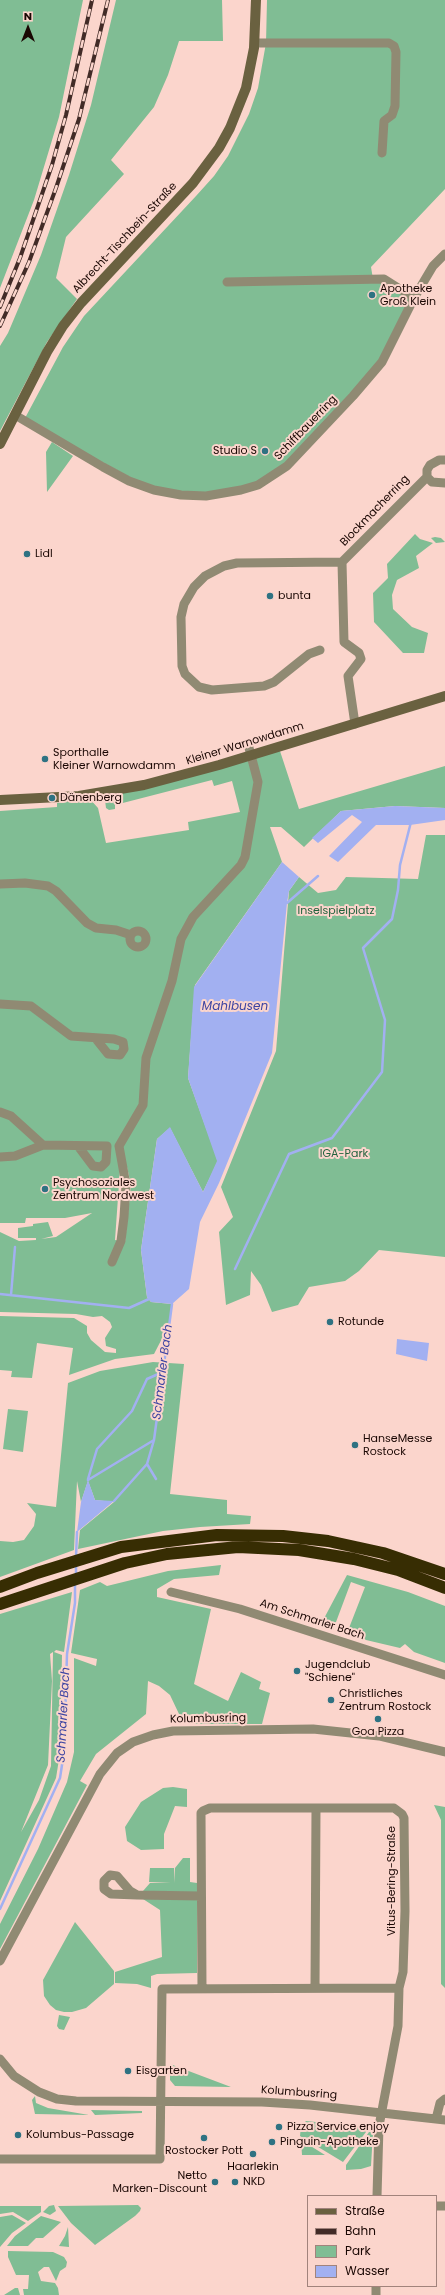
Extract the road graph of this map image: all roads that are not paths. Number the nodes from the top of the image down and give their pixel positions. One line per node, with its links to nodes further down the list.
1 (256, 0): 2 (street, Albrecht-Tischbein-Straße)
2 (255, 43): 3 (street); 7 (street, Albrecht-Tischbein-Straße)
3 (382, 153)
4 (445, 254): 6 (street, Schiffbauerring)
5 (227, 282): 6 (street)
6 (414, 298): 7 (street, Schiffbauerring)
7 (15, 415): 8 (street, Albrecht-Tischbein-Straße)
8 (0, 444)
9 (445, 460): 10 (street, Blockmacherring)
10 (427, 477): 11 (street, Blockmacherring); 12 (street, Blockmacherring)
11 (445, 483)
12 (342, 562): 13 (street, Blockmacherring); 15 (street, Blockmacherring)
13 (320, 650)
14 (445, 696): 15 (street, Kleiner Warnowdamm)
15 (355, 724): 17 (street, Kleiner Warnowdamm)
16 (248, 744): 17 (street)
17 (250, 755): 18 (street, Kleiner Warnowdamm); 27 (street)
18 (0, 800)
19 (0, 884): 20 (street)
20 (131, 934)
21 (0, 1004): 22 (street)
22 (96, 1039)
23 (0, 1112): 24 (street)
24 (42, 1145): 25 (street); 26 (street)
25 (78, 1146)
26 (0, 1157)
27 (112, 1262)
28 (37, 1573): 29 (highway); 30 (highway); 31 (highway)
29 (445, 1574)
30 (0, 1581)
31 (0, 1587)
32 (445, 1588): 34 (highway)
33 (171, 1592): 35 (street, Am Schmarler Bach)
34 (0, 1604)
35 (445, 1675)
36 (445, 1752): 40 (street, Kolumbusring)
37 (316, 1808): 39 (street, Vitus-Bering-Straße); 41 (street); 42 (street, Vitus-Bering-Straße)
38 (137, 1895): 39 (street)
39 (201, 1896): 43 (street, Vitus-Bering-Straße)
40 (0, 1961)
41 (315, 1988): 42 (street); 43 (street)
42 (399, 1988): 47 (street, Vitus-Bering-Straße)
43 (202, 1989): 46 (street)
44 (0, 2059): 46 (street, Kolumbusring)
45 (445, 2099): 48 (street, Kolumbusring)
46 (160, 2102): 47 (street, Kolumbusring); 49 (street)
47 (381, 2114): 48 (street, Kolumbusring); 50 (street, Vitus-Bering-Straße)
48 (440, 2119)
49 (0, 2159)
50 (377, 2195)

